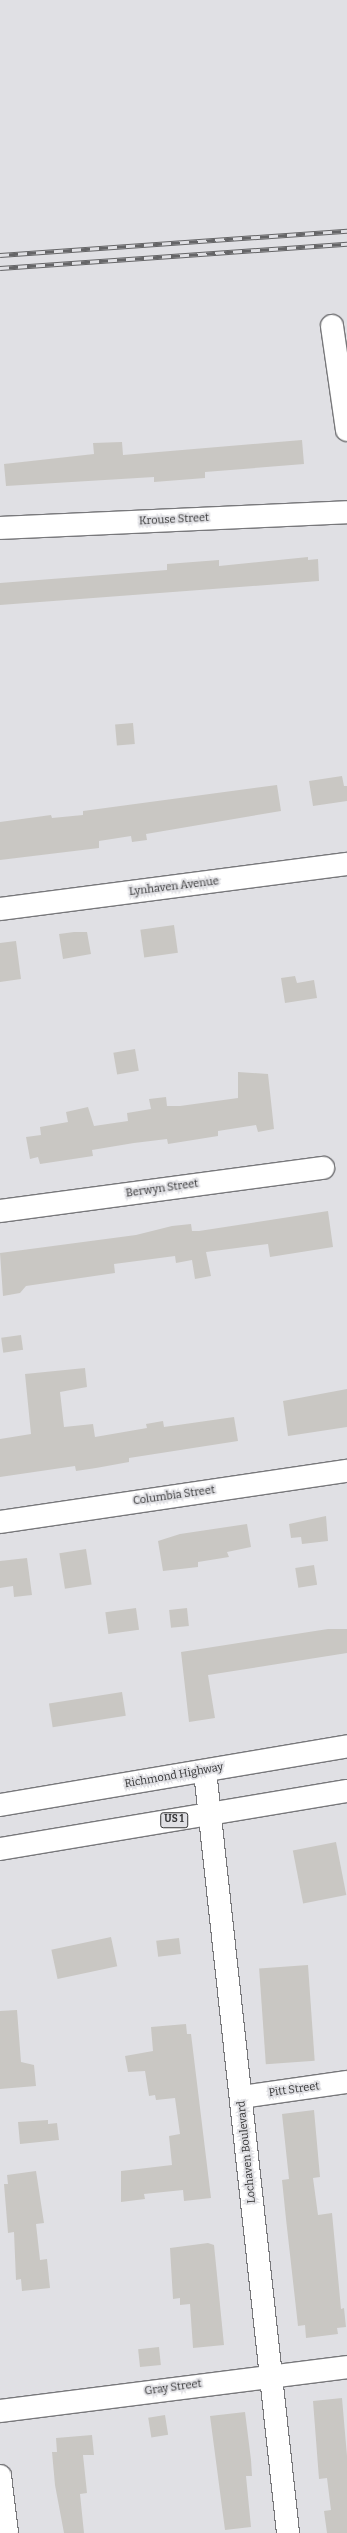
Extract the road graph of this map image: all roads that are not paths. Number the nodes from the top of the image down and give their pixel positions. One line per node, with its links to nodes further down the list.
1 (332, 326): 2 (street)
2 (347, 430)
3 (347, 512): 4 (street, Krouse Street)
4 (0, 528)
5 (347, 864): 6 (street, Lynhaven Avenue)
6 (0, 909)
7 (323, 1168): 8 (street, Berwyn Street)
8 (0, 1211)
9 (347, 1471): 10 (street, Columbia Street)
10 (0, 1522)
11 (347, 1746): 12 (street, Richmond Highway)
12 (205, 1771): 14 (street, Richmond Highway); 15 (street, Lochaven Boulevard)
13 (347, 1791): 15 (street, US 1)
14 (0, 1805)
15 (210, 1814): 16 (street, US 1); 18 (street, Lochaven Boulevard)
16 (0, 1849)
17 (347, 2082): 18 (street, Pitt Street)
18 (241, 2097): 20 (street, Lochaven Boulevard)
19 (347, 2367): 20 (street, Gray Street)
20 (270, 2375): 21 (street, Gray Street); 24 (street, Lochaven Boulevard)
21 (0, 2411)
22 (0, 2476): 23 (street)
23 (7, 2533)
24 (288, 2533)

